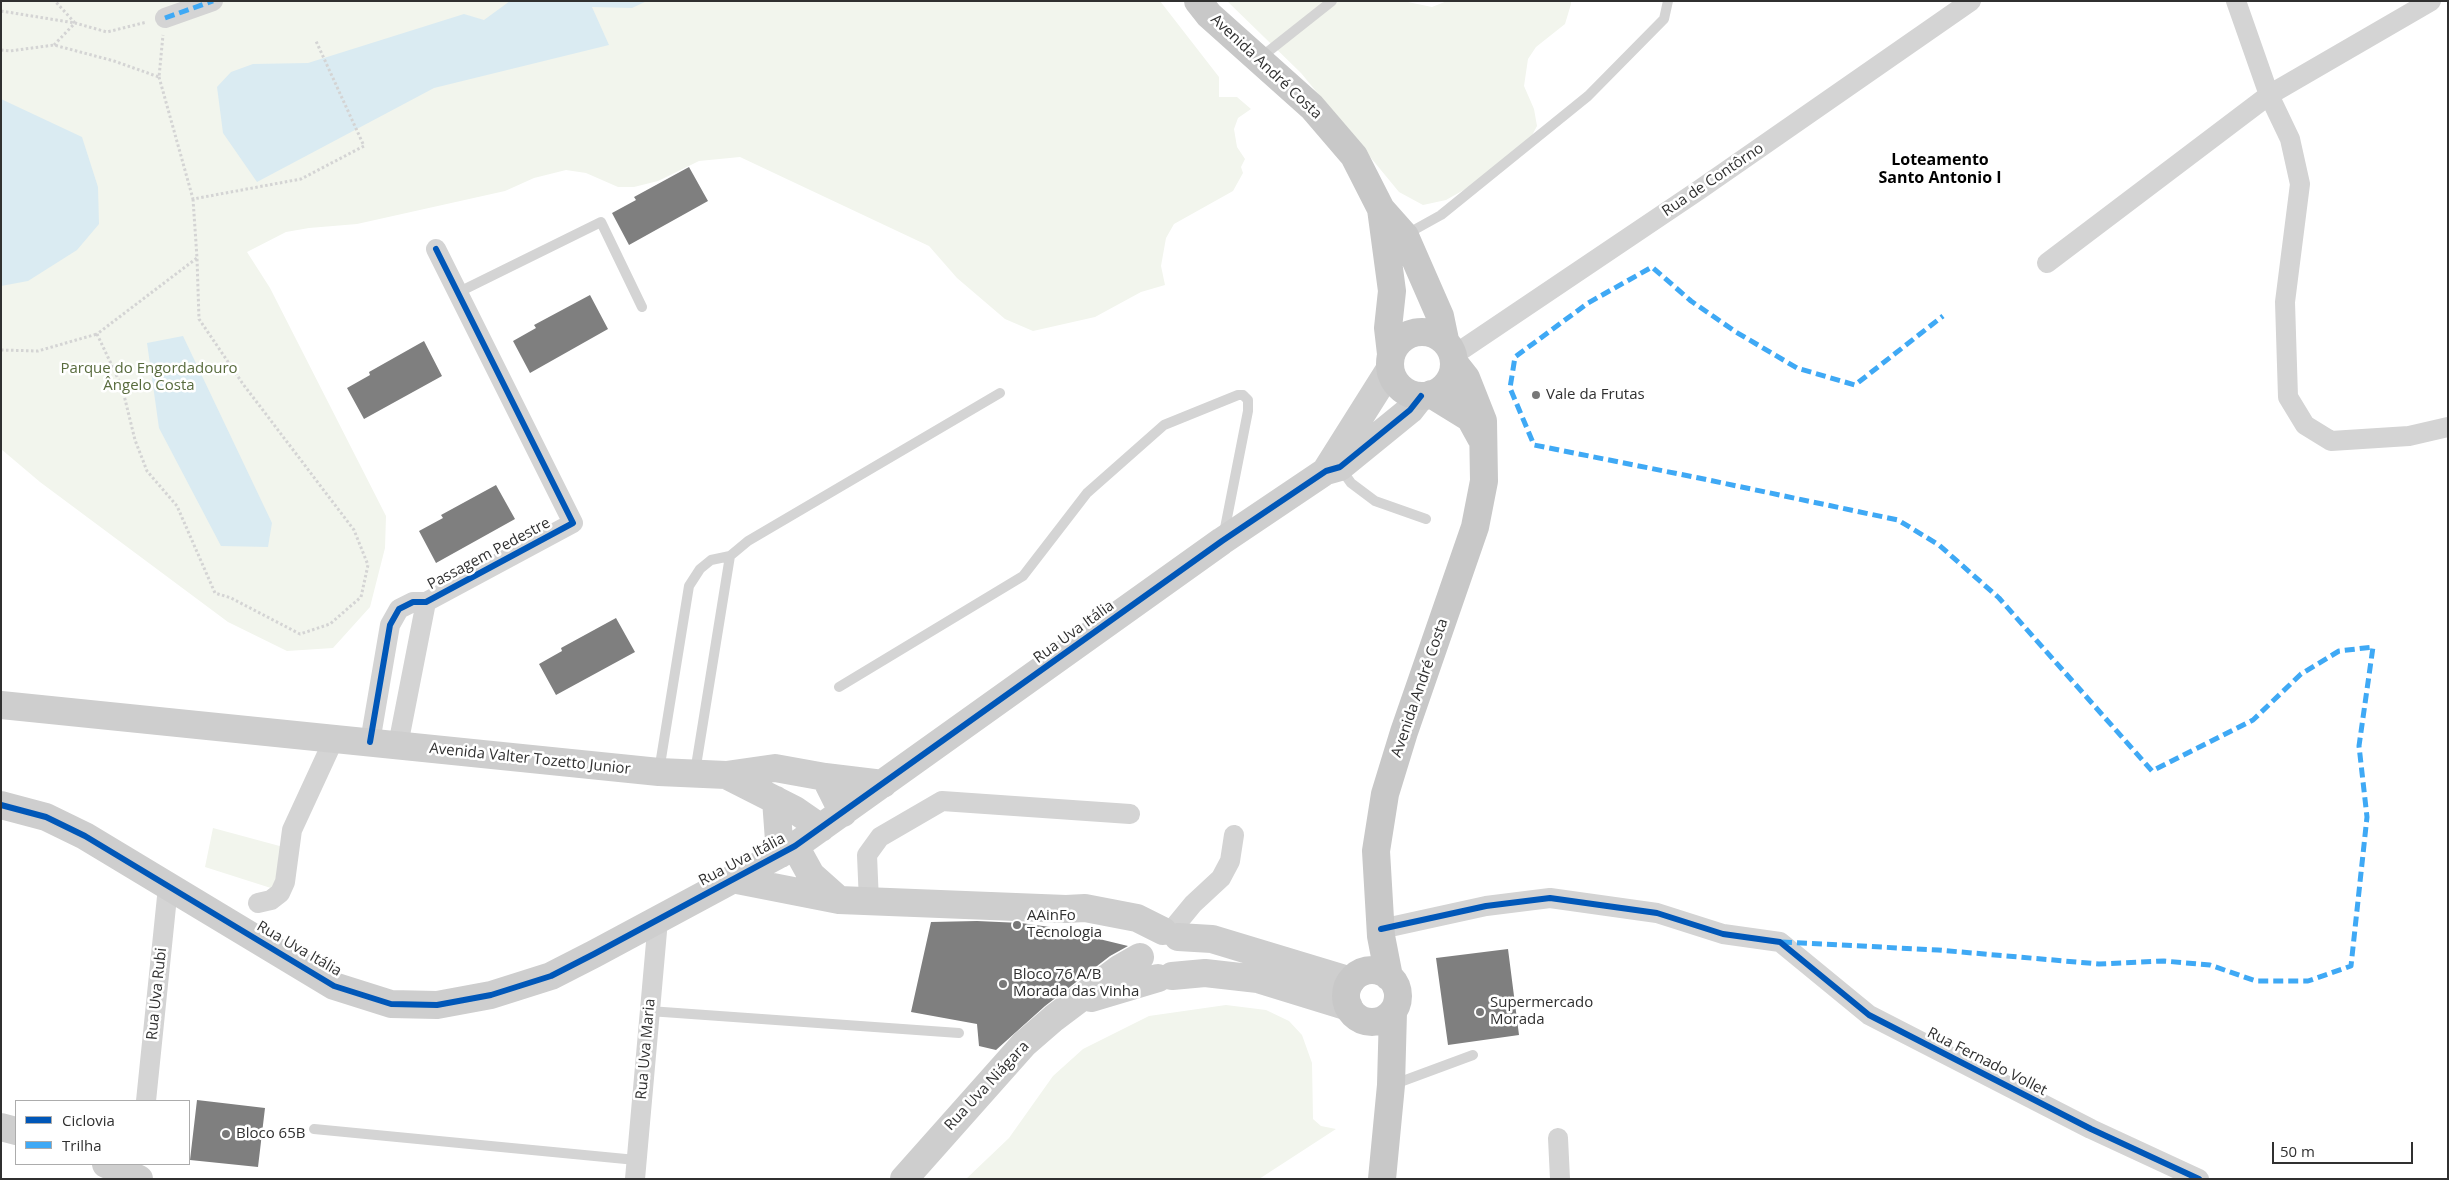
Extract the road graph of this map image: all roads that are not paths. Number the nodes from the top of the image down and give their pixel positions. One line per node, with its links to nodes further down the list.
1 (213, 1): 8 (street)
2 (1198, 1): 9 (main road, Avenida André Costa)
3 (1332, 1): 9 (lane)
4 (1668, 1): 12 (lane)
5 (1970, 1): 17 (street, Rua de Contôrno)
6 (2236, 1): 10 (street)
7 (2431, 1): 10 (street)
8 (165, 18)
9 (1258, 59): 11 (main road, Avenida André Costa)
10 (2270, 95): 14 (street); 21 (street)
11 (1381, 209): 12 (main road, Avenida André Costa); 18 (main road, Avenida André Costa)
12 (1405, 236): 17 (main road, Avenida André Costa)
13 (436, 249): 15 (street, Passagem Pedestre)
14 (2047, 263)
15 (459, 292): 16 (lane); 27 (street, Passagem Pedestre)
16 (642, 307)
17 (1451, 353): 18 (main road); 20 (main road); 22 (main road, Avenida André Costa)
18 (1391, 362): 20 (main road); 23 (street, Rua Uva Itália)
19 (1000, 393): 26 (lane)
20 (1426, 395): 22 (main road, Avenida André Costa); 23 (street, Rua Uva Itália)
21 (2448, 427)
22 (1484, 444): 51 (main road, Avenida André Costa)
23 (1333, 465): 24 (lane); 25 (street, Rua Uva Itália)
24 (1426, 519)
25 (1222, 541): 28 (lane); 37 (street, Rua Uva Itália)
26 (730, 556): 33 (lane); 34 (lane)
27 (426, 602): 31 (street, Passagem Pedestre); 32 (street, Passagem Pedestre)
28 (840, 687)
29 (1, 704): 30 (street, Avenida Valter Tozetto Junior)
30 (334, 739): 31 (street, Avenida Valter Tozetto Junior); 49 (street)
31 (370, 742): 32 (street, Avenida Valter Tozetto Junior)
32 (398, 745): 33 (street, Avenida Valter Tozetto Junior)
33 (659, 772): 34 (street, Avenida Valter Tozetto Junior)
34 (694, 774): 35 (street, Avenida Valter Tozetto Junior)
35 (726, 775): 36 (street, Avenida Valter Tozetto Junior); 38 (street, Avenida Valter Tozetto Junior)
36 (825, 777): 37 (street, Avenida Valter Tozetto Junior); 40 (street)
37 (883, 784): 40 (street, Rua Uva Itália)
38 (776, 800): 42 (street, Avenida Valter Tozetto Junior); 44 (street)
39 (1, 805): 46 (street, Rua Uva Itália)
40 (843, 813): 42 (street, Rua Uva Itália)
41 (1130, 814): 48 (street)
42 (821, 828): 44 (street, Rua Uva Itália)
43 (1234, 835): 52 (street)
44 (787, 850): 45 (street, Rua Uva Itália); 47 (street, Rua Uva Itália)
45 (732, 879): 47 (street, Rua Uva Itália); 50 (street, Rua Uva Itália)
46 (168, 887): 50 (street, Rua Uva Itália); 61 (street, Rua Uva Rubi)
47 (839, 900): 48 (street, Rua Uva Itália)
48 (869, 902): 52 (street, Rua Uva Itália)
49 (258, 903)
50 (658, 920): 56 (street, Rua Uva Maria)
51 (1381, 932): 54 (main road, Avenida André Costa); 72 (street, Rua Fernado Vollet)
52 (1159, 940): 53 (street); 53 (street); 54 (street); 55 (street, Rua Uva Niágara)
53 (1165, 977): 54 (street, Rua Uva Niágara); 55 (street, Rua Uva Niágara)
54 (1361, 990): 57 (main road); 57 (main road); 60 (main road)
55 (1077, 1001): 69 (street, Rua Uva Niágara)
56 (649, 1011): 58 (lane); 67 (street, Rua Uva Maria)
57 (1392, 1012): 60 (main road)
58 (959, 1033)
59 (1473, 1055): 60 (lane)
60 (1391, 1074): 70 (main road)
61 (146, 1100)
62 (1, 1127): 64 (street)
63 (314, 1129): 67 (lane)
64 (15, 1131)
65 (1558, 1138): 71 (street)
66 (110, 1165): 68 (street)
67 (636, 1169)
68 (139, 1173)
69 (904, 1179)
70 (1382, 1179)
71 (1560, 1179)
72 (2199, 1179)

